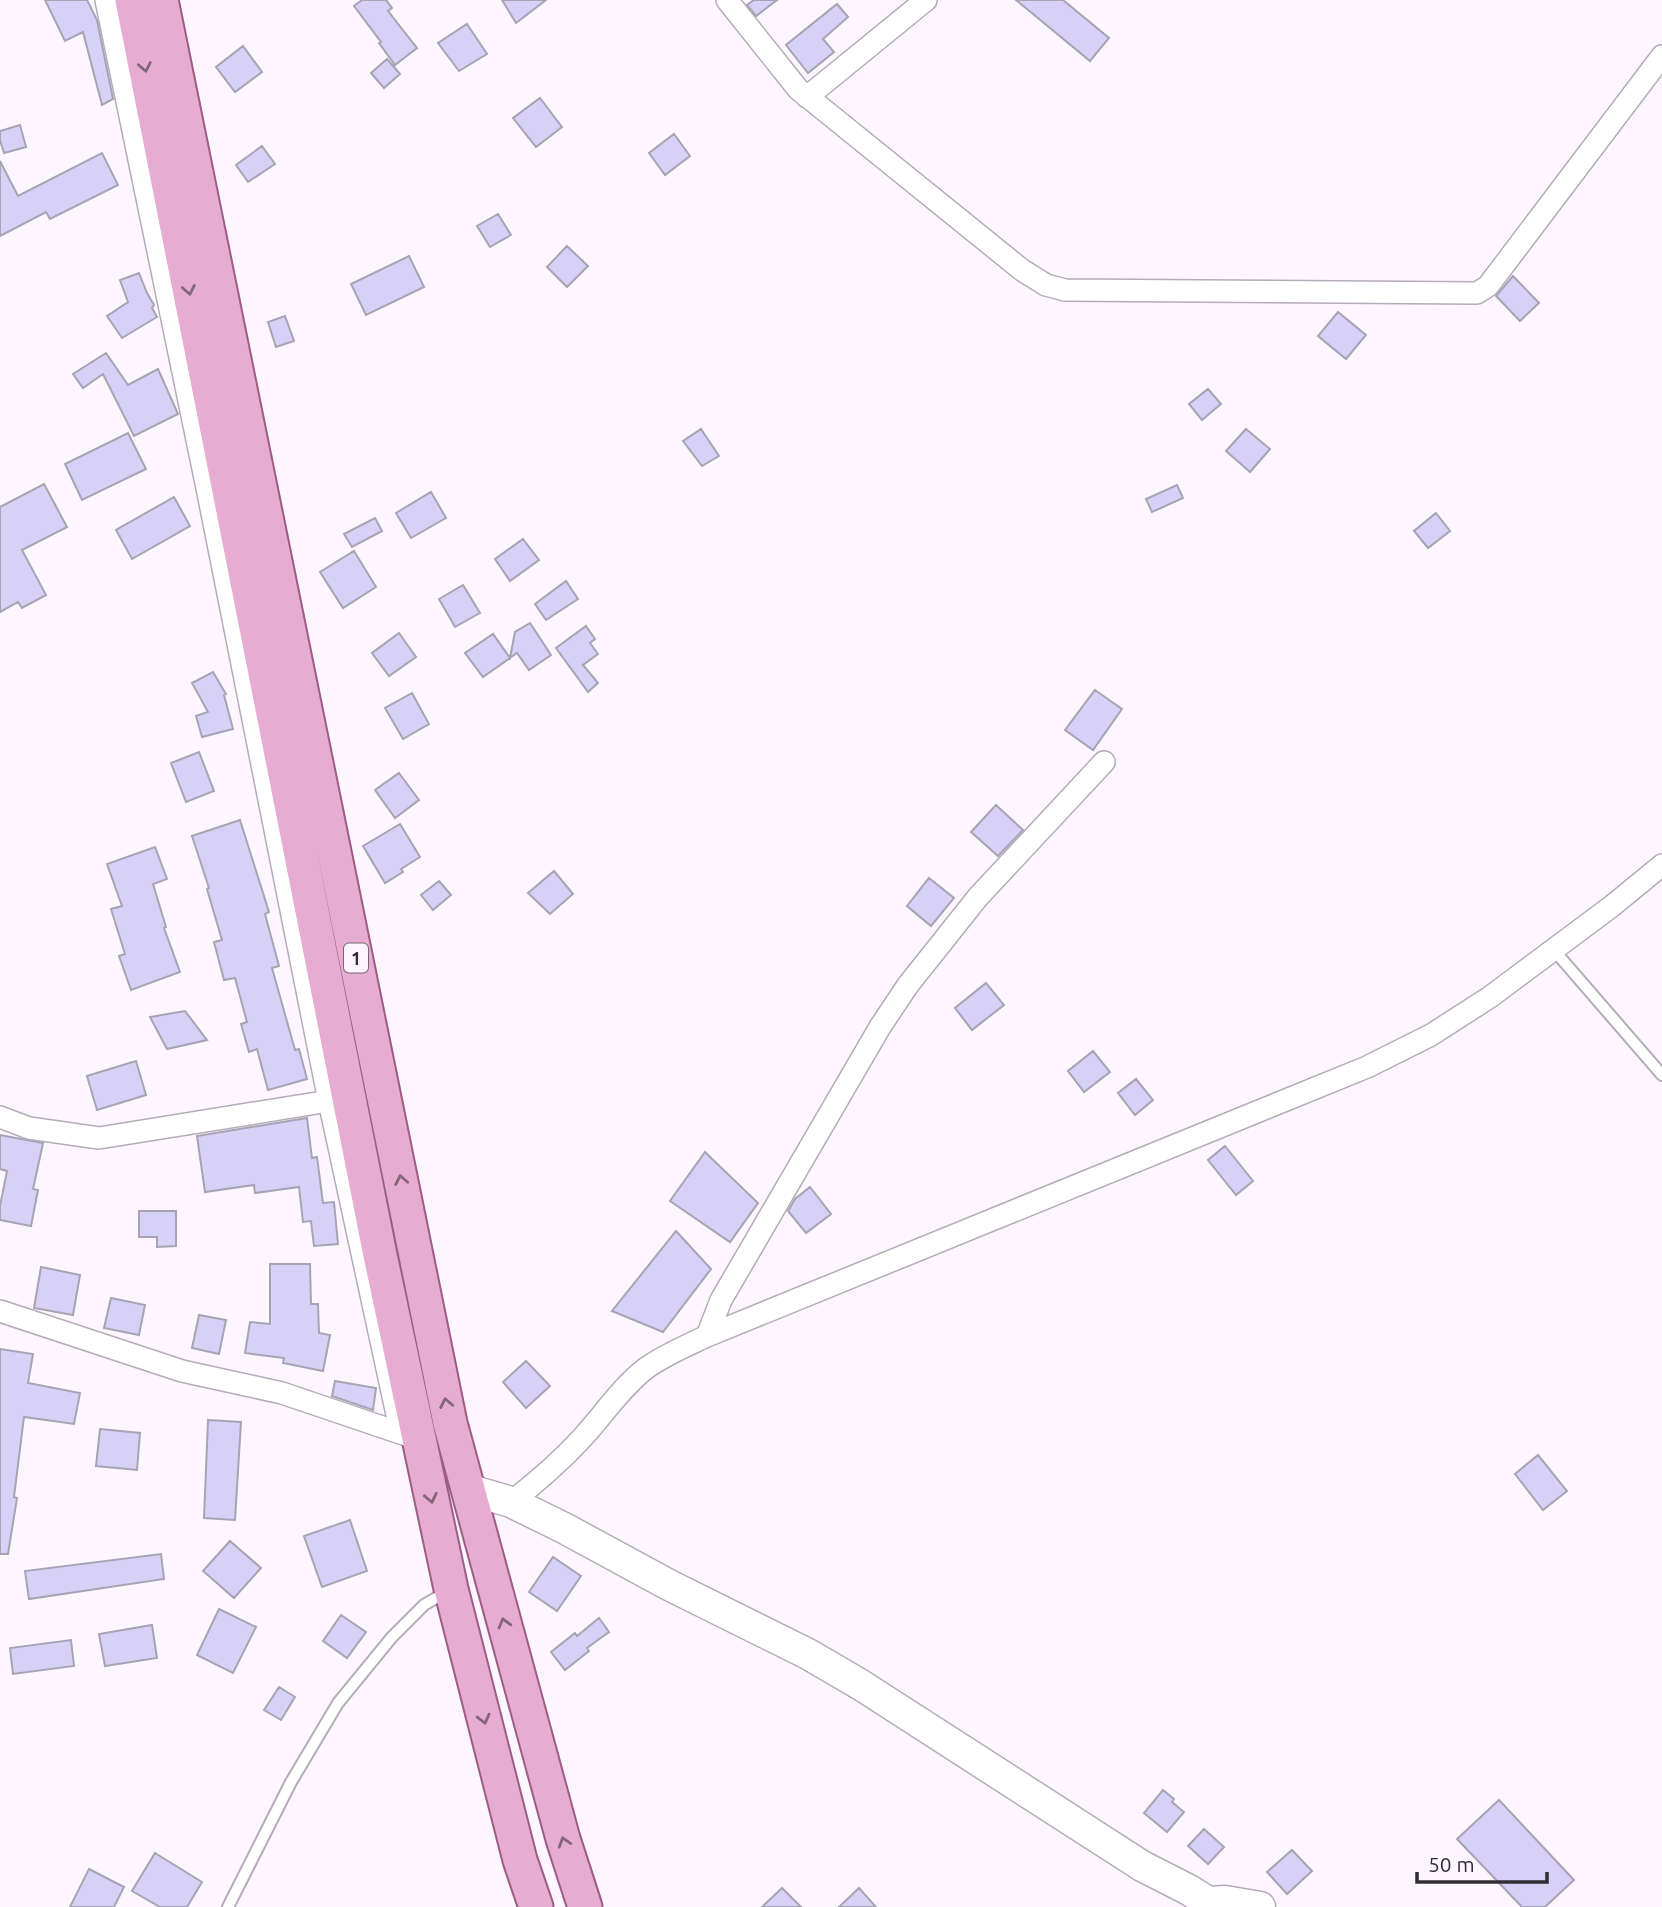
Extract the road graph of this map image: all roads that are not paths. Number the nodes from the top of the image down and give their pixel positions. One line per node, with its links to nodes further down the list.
1 (106, 0): 12 (street)
2 (132, 0): 16 (main road, 1, one-way to 16)
3 (161, 0): 17 (main road, 1, one-way to 3)
4 (727, 0): 7 (street)
5 (926, 0): 7 (street)
6 (1662, 56): 7 (street)
7 (807, 97)
8 (1104, 762): 15 (street)
9 (1662, 865): 10 (street)
10 (1553, 949): 11 (lane); 15 (street)
11 (1662, 1075)
12 (329, 1101): 13 (street); 16 (street)
13 (0, 1117)
14 (0, 1311): 16 (street)
15 (707, 1336): 18 (street)
16 (410, 1436): 19 (main road, 1, one-way to 19)
17 (467, 1489): 18 (street); 23 (main road, 1, one-way to 17)
18 (511, 1502): 20 (street)
19 (451, 1589): 21 (lane); 22 (main road, 1, one-way to 22)
20 (1210, 1904): 24 (street)
21 (228, 1907)
22 (536, 1907)
23 (585, 1907)
24 (1260, 1907)

